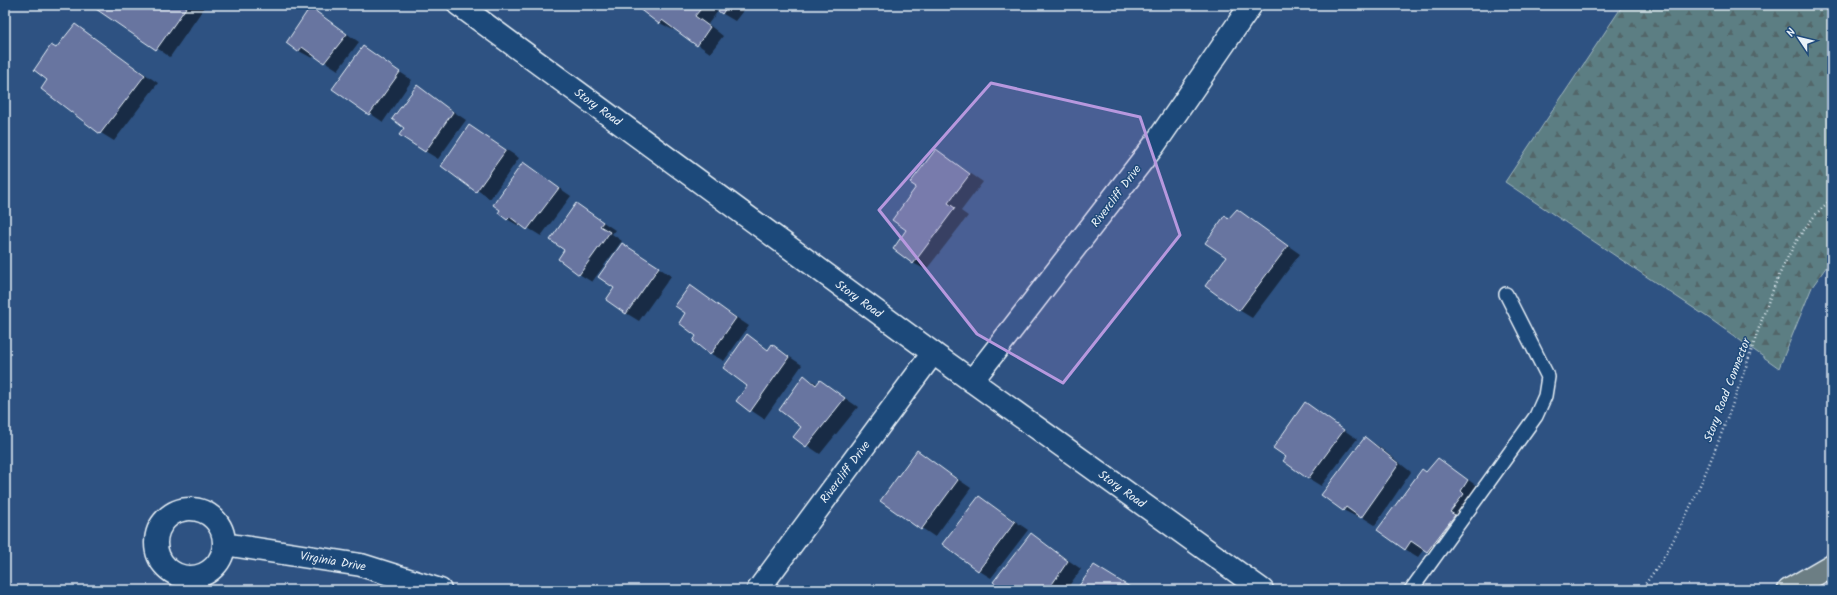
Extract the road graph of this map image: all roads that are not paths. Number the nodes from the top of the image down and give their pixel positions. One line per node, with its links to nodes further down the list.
1 (459, 5): 4 (street, Story Road)
2 (1251, 5): 5 (street, Rivercliff Drive)
3 (1506, 294): 11 (lane)
4 (933, 353): 5 (street, Story Road); 9 (street, Rivercliff Drive)
5 (972, 381): 10 (street, Story Road)
6 (224, 544): 8 (street, Virginia Drive)
7 (1830, 570): 12 (main road)
8 (440, 590)
9 (758, 590)
10 (1262, 590)
11 (1411, 590)
12 (1790, 590)

